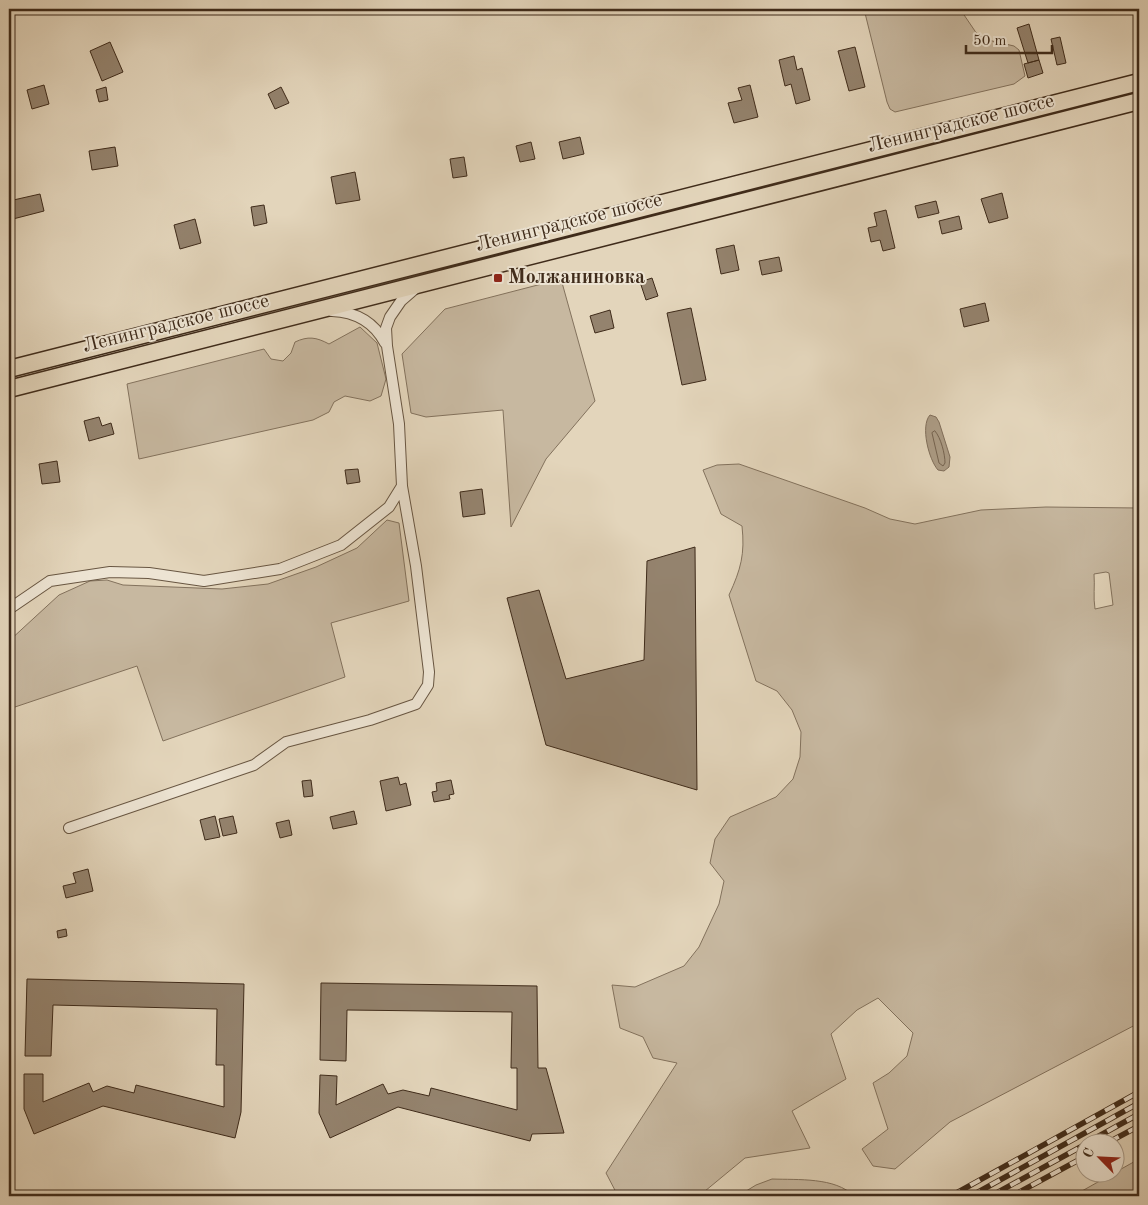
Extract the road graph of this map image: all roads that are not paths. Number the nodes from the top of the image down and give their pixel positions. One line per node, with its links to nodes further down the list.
1 (1139, 82): 6 (highway, Ленинградское шоссе)
2 (1139, 101): 3 (highway, Ленинградское шоссе)
3 (426, 282): 4 (highway, Ленинградское шоссе); 5 (street)
4 (311, 311): 5 (street); 7 (highway, Ленинградское шоссе)
5 (387, 346): 8 (street)
6 (9, 369)
7 (9, 389)
8 (402, 486): 9 (street); 10 (street)
9 (9, 609)
10 (69, 828)

